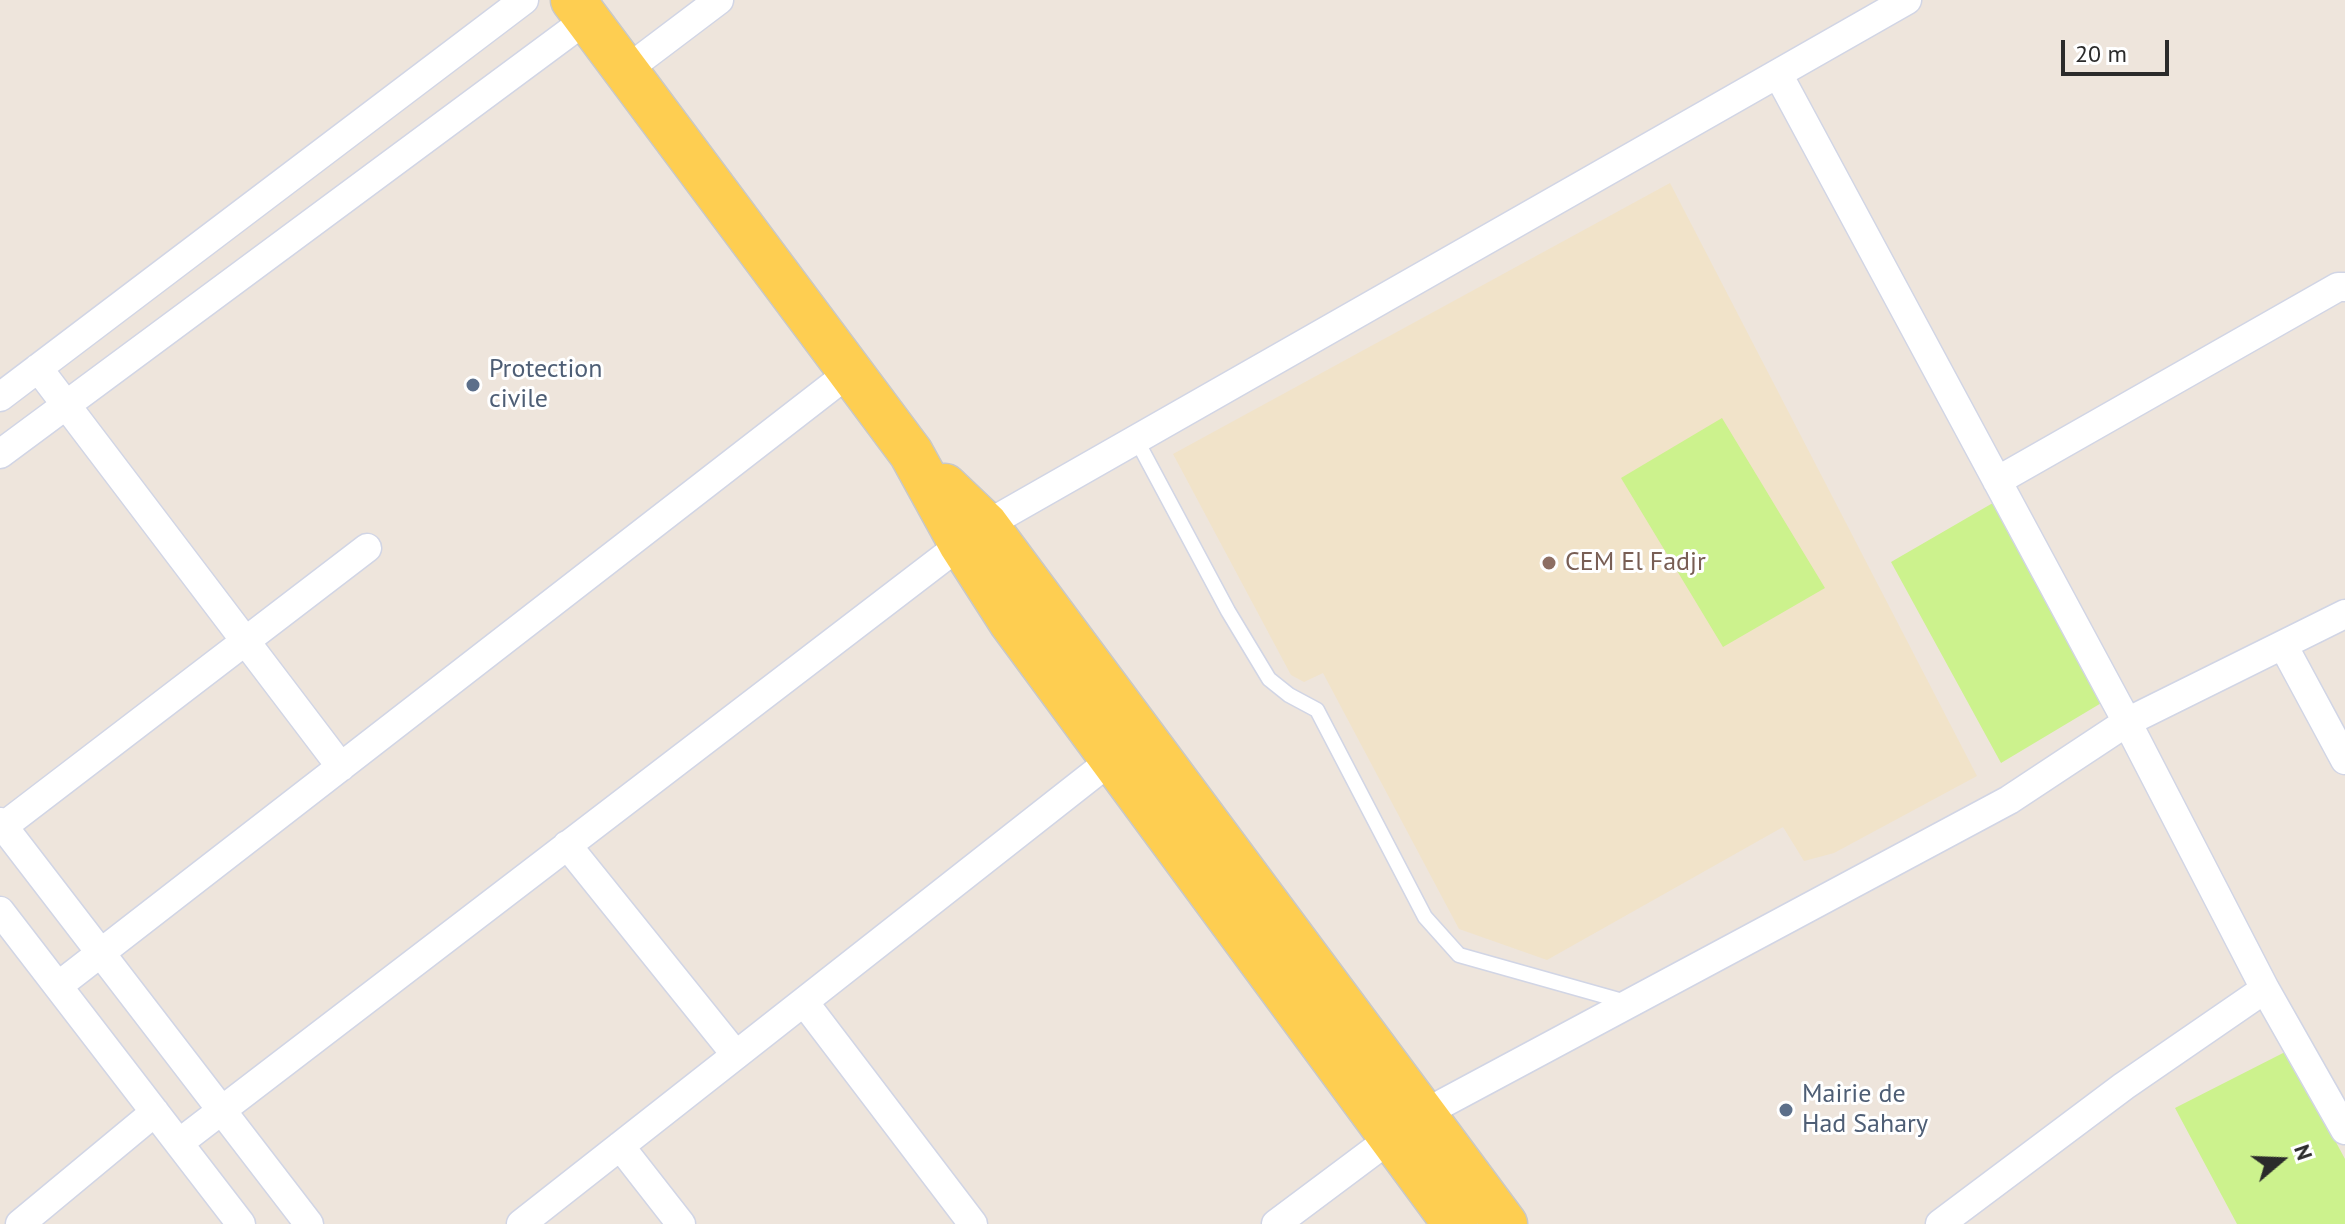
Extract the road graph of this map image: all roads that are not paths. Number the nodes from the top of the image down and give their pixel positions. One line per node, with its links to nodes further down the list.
1 (524, 0): 8 (street)
2 (719, 0): 5 (street)
3 (1907, 0): 6 (street)
4 (580, 10): 5 (main road); 11 (street)
5 (625, 71): 9 (main road)
6 (1778, 74): 12 (street); 14 (street)
7 (2345, 287): 14 (street)
8 (38, 368): 10 (street); 11 (street)
9 (850, 372): 15 (main road); 23 (street)
10 (0, 397)
11 (68, 404): 13 (street); 18 (street)
12 (1136, 439): 15 (street); 31 (lane)
13 (0, 454)
14 (1997, 481): 20 (street)
15 (974, 534): 21 (main road); 25 (street)
16 (367, 548): 18 (street)
17 (2345, 614): 19 (street)
18 (245, 641): 23 (street); 24 (street)
19 (2283, 645): 20 (street); 22 (street)
20 (2127, 722): 29 (street); 31 (street)
21 (1127, 748): 30 (street); 35 (main road)
22 (2345, 760)
23 (341, 767): 27 (street)
24 (1, 826): 27 (street)
25 (567, 845): 32 (street); 33 (street)
26 (0, 911): 28 (street)
27 (101, 953): 28 (street); 33 (street)
28 (58, 986): 34 (street)
29 (2265, 989): 36 (street); 48 (street)
30 (804, 1002): 32 (street); 44 (street)
31 (1630, 1003): 35 (street)
32 (736, 1055): 38 (street)
33 (221, 1110): 37 (street); 41 (street)
34 (155, 1112): 37 (street); 39 (street)
35 (1407, 1126): 45 (street); 46 (main road); 47 (main road)
36 (2345, 1130)
37 (179, 1143): 40 (street)
38 (620, 1146): 42 (street); 43 (street)
39 (20, 1224)
40 (241, 1224)
41 (309, 1224)
42 (521, 1224)
43 (681, 1224)
44 (973, 1224)
45 (1276, 1224)
46 (1455, 1224)
47 (1505, 1224)
48 (1940, 1224)

